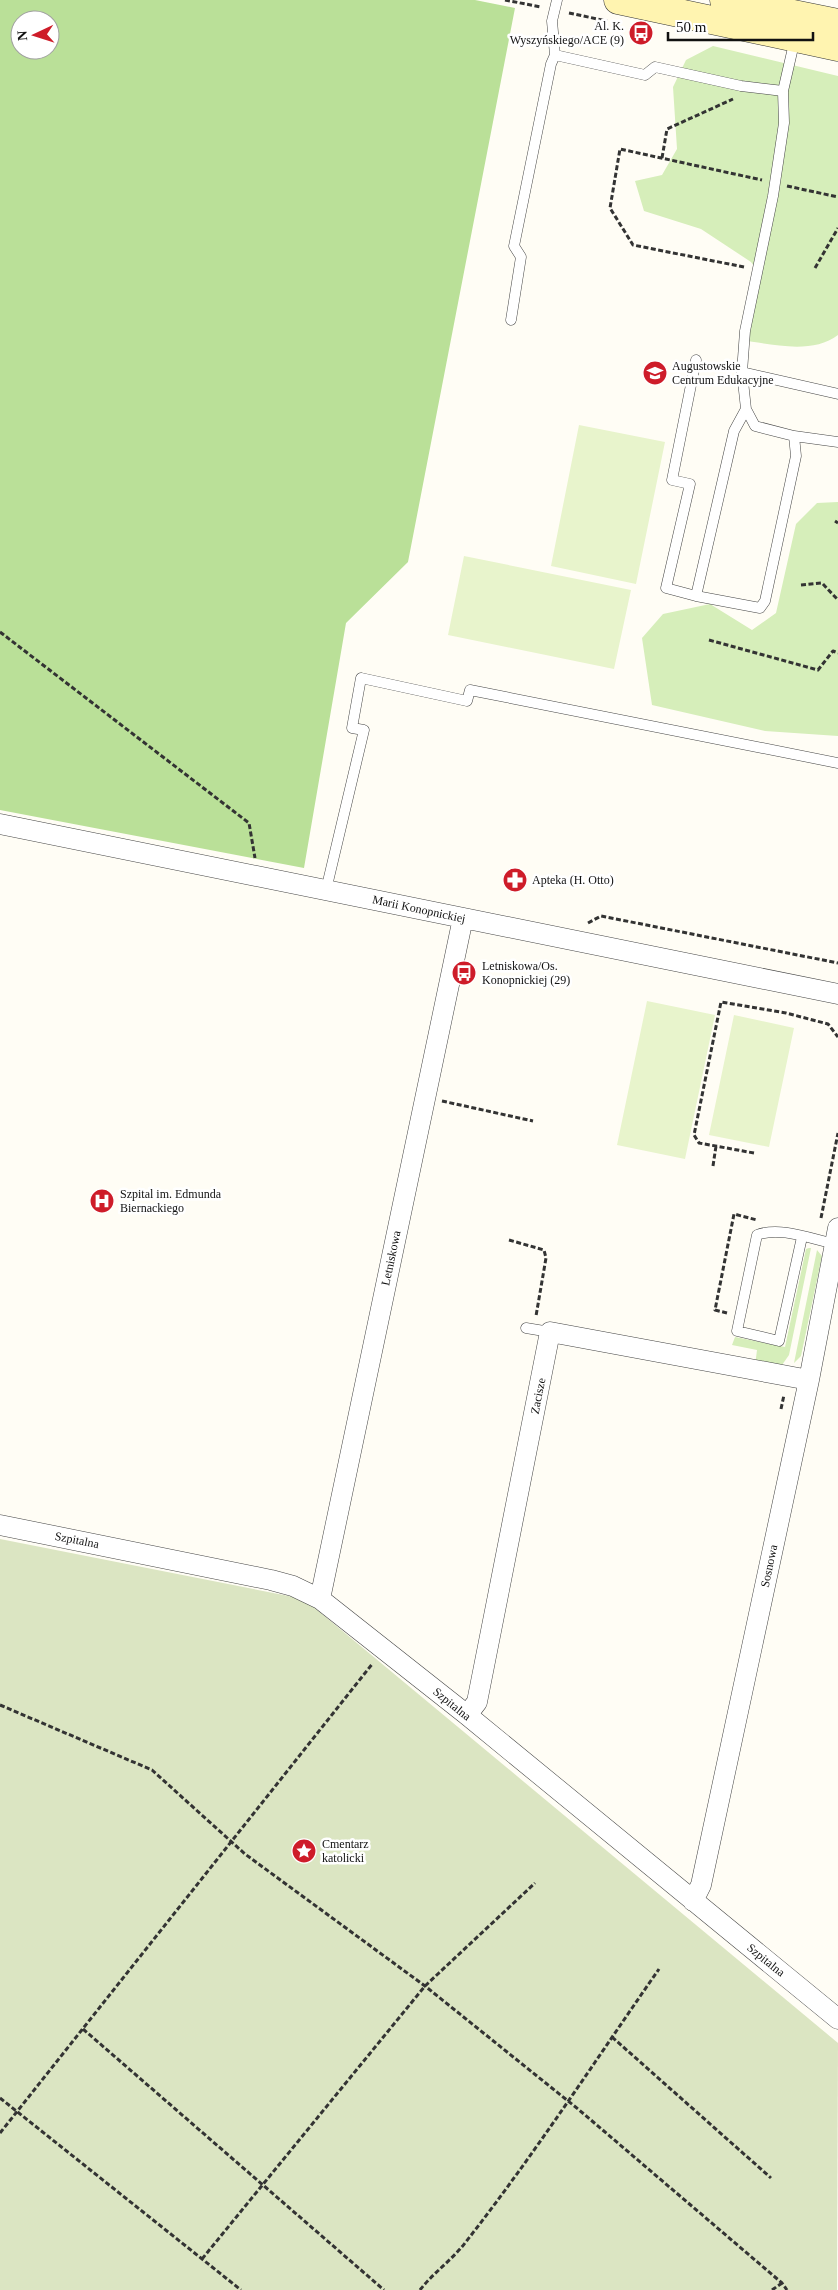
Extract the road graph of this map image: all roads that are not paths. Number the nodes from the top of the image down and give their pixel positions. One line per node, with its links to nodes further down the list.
1 (557, 0): 7 (lane)
2 (618, 0): 5 (main road)
3 (724, 0): 5 (main road)
4 (838, 24): 5 (main road)
5 (798, 27): 6 (main road); 8 (lane)
6 (838, 47)
7 (555, 55): 8 (lane); 9 (lane)
8 (783, 91): 11 (lane)
9 (511, 320)
10 (696, 360): 16 (lane)
11 (742, 372): 12 (lane); 13 (lane)
12 (838, 394)
13 (746, 409): 14 (lane); 16 (lane)
14 (794, 436): 15 (lane); 16 (lane)
15 (838, 442)
16 (696, 596)
17 (838, 763): 19 (lane)
18 (0, 824): 19 (street, Marii Konopnickiej)
19 (326, 890): 20 (street, Marii Konopnickiej)
20 (463, 918): 21 (street, Marii Konopnickiej); 26 (street, Letniskowa)
21 (838, 994)
22 (836, 1236): 23 (lane); 24 (street, Sosnowa)
23 (802, 1237): 23 (lane)
24 (809, 1380): 27 (street, Zacisze); 28 (street, Sosnowa)
25 (0, 1525): 26 (street, Szpitalna)
26 (320, 1598): 27 (street, Szpitalna)
27 (467, 1715): 28 (street, Szpitalna)
28 (693, 1901): 29 (street, Szpitalna)
29 (838, 2019)

